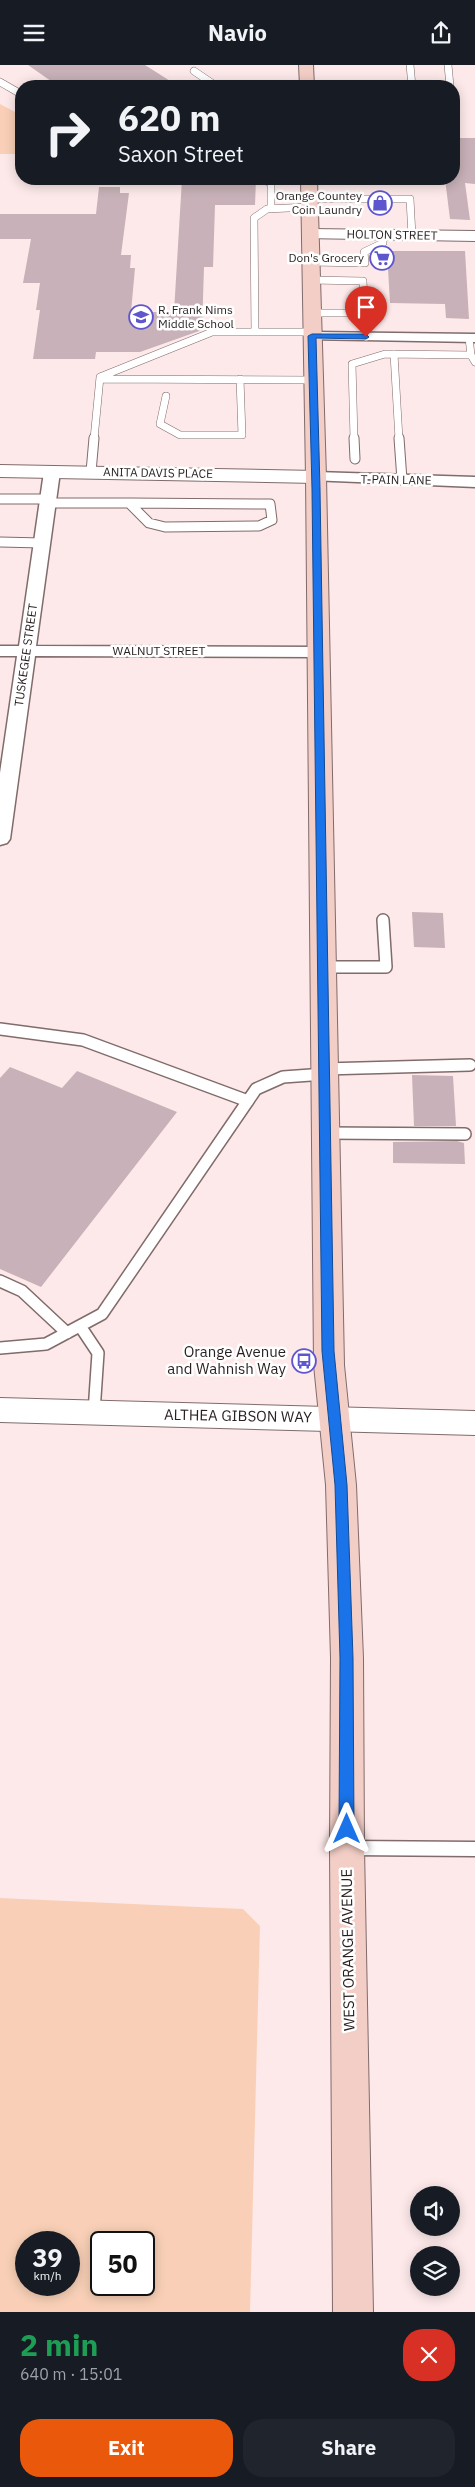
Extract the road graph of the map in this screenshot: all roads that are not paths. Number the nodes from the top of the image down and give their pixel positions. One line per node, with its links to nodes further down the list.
1 (306, 65): 6 (main road)
2 (410, 65): 7 (lane)
3 (448, 65): 8 (lane)
4 (194, 71): 5 (lane)
5 (207, 80)
6 (307, 80)
7 (411, 80)
8 (449, 80)
9 (0, 82): 10 (lane)
10 (15, 91)
11 (271, 185): 14 (lane)
12 (309, 185): 13 (main road, WEST ORANGE AVENUE)
13 (309, 203): 14 (lane); 15 (main road, WEST ORANGE AVENUE); 17 (lane)
14 (271, 208): 23 (lane)
15 (310, 234): 16 (street, HOLTON STREET); 19 (main road, WEST ORANGE AVENUE)
16 (383, 235): 17 (street, HOLTON STREET); 19 (lane)
17 (412, 235): 18 (street, HOLTON STREET)
18 (475, 236)
19 (310, 262): 20 (main road, WEST ORANGE AVENUE)
20 (311, 280): 21 (main road, WEST ORANGE AVENUE); 22 (lane)
21 (312, 313): 22 (lane); 24 (main road, WEST ORANGE AVENUE)
22 (364, 313): 25 (lane)
23 (255, 332): 24 (lane); 30 (lane)
24 (312, 334): 25 (street); 32 (main road, WEST ORANGE AVENUE)
25 (366, 337): 26 (street)
26 (384, 337): 27 (street); 28 (lane)
27 (472, 338): 29 (lane)
28 (389, 354): 29 (lane); 34 (lane); 39 (lane)
29 (473, 359)
30 (100, 379): 31 (lane); 37 (lane)
31 (240, 379): 32 (lane); 33 (lane)
32 (314, 380): 38 (main road, WEST ORANGE AVENUE)
33 (166, 396)
34 (355, 459)
35 (0, 471): 36 (street, ANITA DAVIS PLACE)
36 (52, 471): 37 (street, ANITA DAVIS PLACE); 42 (street, TUSKEGEE STREET)
37 (91, 472): 38 (street, ANITA DAVIS PLACE)
38 (316, 477): 39 (street, T-PAIN LANE); 48 (main road, WEST ORANGE AVENUE)
39 (402, 480): 40 (street, T-PAIN LANE)
40 (475, 482)
41 (0, 499): 42 (lane)
42 (48, 501): 43 (lane); 45 (street, TUSKEGEE STREET)
43 (129, 503): 43 (lane)
44 (0, 542): 45 (lane)
45 (42, 543): 47 (street, TUSKEGEE STREET)
46 (0, 651): 47 (street, WALNUT STREET)
47 (27, 651): 48 (street, WALNUT STREET); 49 (street, TUSKEGEE STREET)
48 (319, 652): 51 (main road, WEST ORANGE AVENUE)
49 (0, 839)
50 (383, 920): 51 (lane)
51 (323, 967): 54 (main road, WEST ORANGE AVENUE)
52 (0, 1029): 55 (lane)
53 (470, 1065): 54 (lane)
54 (324, 1071): 55 (lane); 56 (main road, WEST ORANGE AVENUE)
55 (248, 1101): 59 (lane)
56 (325, 1133): 57 (lane); 64 (main road, WEST ORANGE AVENUE)
57 (464, 1134)
58 (0, 1281): 60 (lane)
59 (80, 1325): 60 (lane); 63 (lane)
60 (67, 1333): 61 (lane)
61 (0, 1348)
62 (0, 1410): 63 (street, ALTHEA GIBSON WAY)
63 (94, 1412): 64 (street, ALTHEA GIBSON WAY)
64 (334, 1418): 65 (street, ALTHEA GIBSON WAY); 66 (main road, WEST ORANGE AVENUE)
65 (475, 1423)
66 (347, 1848): 67 (lane); 68 (main road, WEST ORANGE AVENUE)
67 (475, 1849)
68 (353, 2312)

